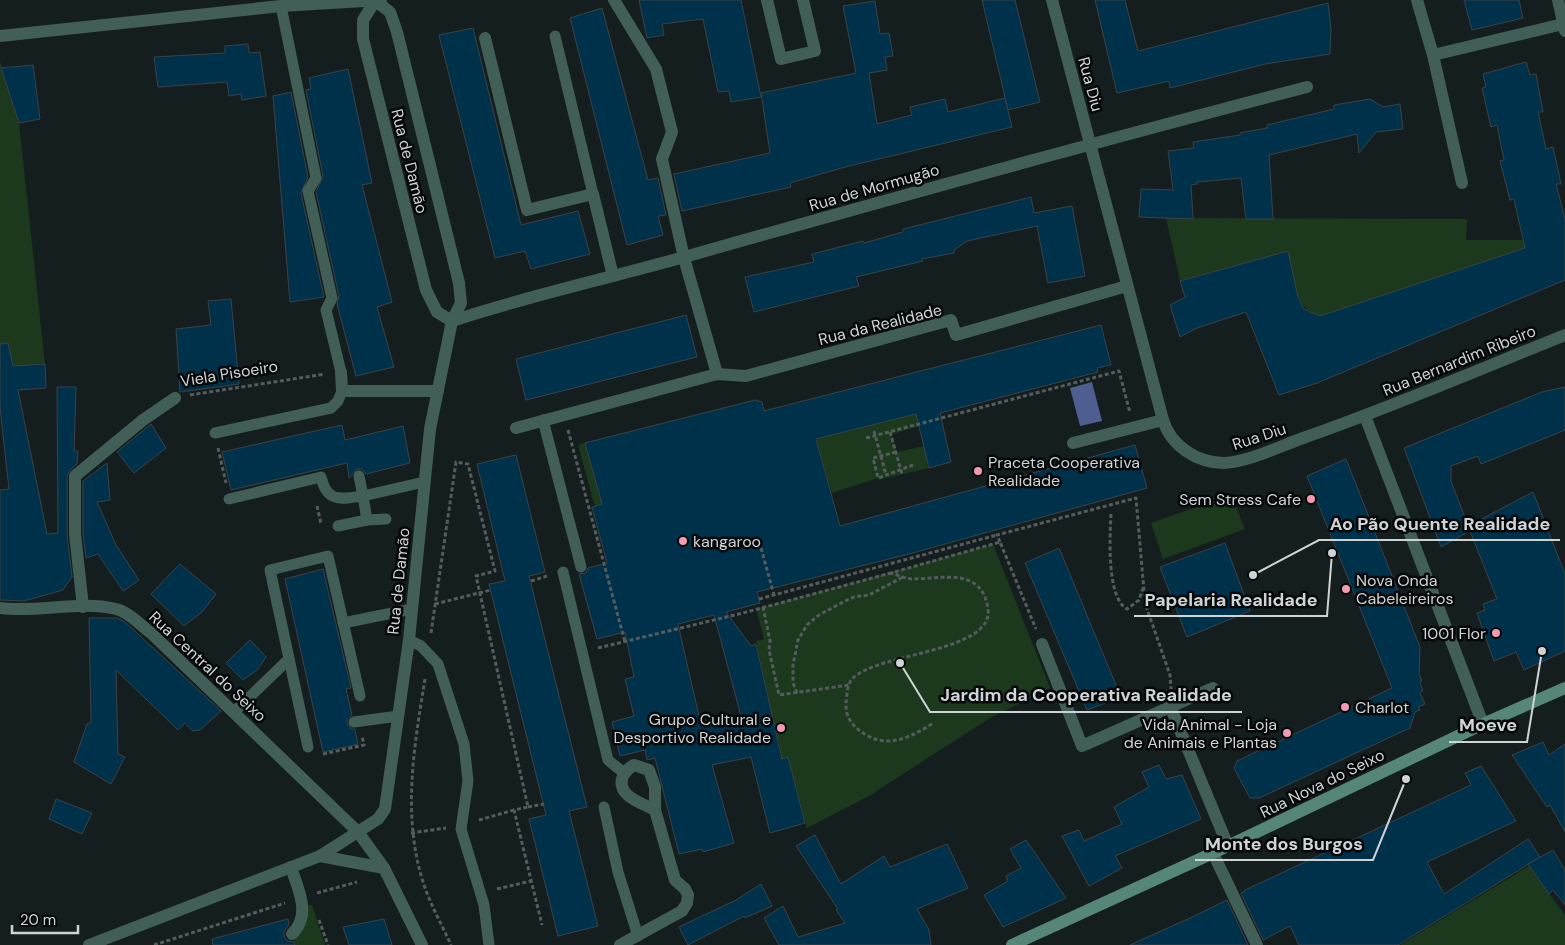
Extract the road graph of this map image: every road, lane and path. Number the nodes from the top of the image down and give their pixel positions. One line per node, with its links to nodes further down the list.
1 (377, 0): 8 (street); 21 (street, Rua de Damão); 21 (street, Rua de Damão)
2 (614, 0): 18 (street)
3 (767, 0): 4 (street)
4 (803, 0)
5 (1052, 0): 15 (street, Rua Diu)
6 (1417, 0): 13 (street)
7 (1558, 0): 9 (street)
8 (281, 6): 10 (street); 23 (lane)
9 (1564, 28): 13 (street)
10 (0, 36)
11 (554, 36): 17 (lane)
12 (485, 38): 17 (street)
13 (1432, 55): 16 (street)
14 (1306, 87): 15 (street, Rua de Mormugão)
15 (1090, 143): 18 (street, Rua de Mormugão); 20 (street, Rua Diu)
16 (1462, 183)
17 (593, 194): 19 (street)
18 (684, 258): 19 (street, Rua de Mormugão); 24 (street)
19 (614, 276): 21 (street, Rua de Mormugão)
20 (1127, 286): 24 (street, Rua da Realidade); 31 (street, Rua Diu)
21 (452, 321): 26 (street, Rua de Damão)
22 (1565, 335): 29 (street, Rua Bernardim Ribeiro)
23 (341, 372): 25 (street); 27 (path, Viela Pisoeiro)
24 (717, 374): 28 (street, Rua da Realidade)
25 (342, 391): 26 (street); 36 (lane)
26 (438, 392): 48 (street, Rua de Damão)
27 (174, 398): 70 (street, Viela Pisoeiro)
28 (564, 415): 30 (street, Rua da Realidade); 76 (path)
29 (1365, 416): 31 (street, Rua Diu); 91 (street)
30 (543, 420): 32 (street, Rua da Realidade); 59 (lane)
31 (1163, 420): 33 (street)
32 (516, 428)
33 (1133, 428): 35 (path); 39 (street)
34 (874, 431): 37 (path)
35 (890, 432): 37 (path); 40 (path)
36 (215, 433): 50 (path)
37 (876, 436): 38 (path); 41 (path)
38 (866, 438)
39 (1073, 443)
40 (896, 452): 41 (path); 43 (path)
41 (881, 456): 45 (path); 45 (path)
42 (913, 465): 43 (path)
43 (900, 470): 44 (path); 45 (path)
44 (902, 474)
45 (886, 475)
46 (359, 476): 49 (lane)
47 (312, 479): 49 (lane); 50 (lane); 55 (path)
48 (424, 482): 49 (lane); 73 (street, Rua de Damão)
49 (363, 496): 53 (lane)
50 (229, 498)
51 (1111, 514): 64 (path)
52 (386, 519): 53 (lane)
53 (367, 520): 54 (lane)
54 (338, 526)
55 (322, 528)
56 (997, 535): 57 (path); 64 (path); 67 (path)
57 (1000, 542): 60 (path); 77 (path)
58 (761, 548): 67 (path)
59 (581, 567)
60 (891, 572): 62 (path); 71 (path)
61 (558, 574): 63 (path); 78 (lane)
62 (904, 577): 81 (path); 84 (path)
63 (530, 580)
64 (1144, 585): 86 (path)
65 (491, 590): 66 (path)
66 (480, 593): 69 (path); 69 (path); 95 (path)
67 (774, 595): 68 (path)
68 (759, 599)
69 (435, 604): 79 (path)
70 (83, 607): 72 (street, Rua Central do Seixo); 87 (street, Rua Central do Seixo)
71 (763, 607): 76 (path); 84 (path)
72 (0, 608)
73 (412, 609): 74 (lane); 75 (street, Rua de Damão)
74 (344, 623): 80 (lane); 85 (lane)
75 (409, 640): 79 (lane); 88 (street, Rua de Damão)
76 (625, 642): 78 (path)
77 (1042, 644): 86 (street)
78 (583, 652): 93 (lane)
79 (428, 653): 99 (lane); 101 (path)
80 (289, 659): 87 (lane); 92 (lane)
81 (849, 685): 84 (path); 90 (path)
82 (1213, 688): 86 (street)
83 (1565, 688): 91 (main road, Rua Nova do Seixo)
84 (797, 692)
85 (360, 696)
86 (1170, 706): 102 (street)
87 (234, 712): 100 (street, Rua Central do Seixo)
88 (398, 716): 89 (lane); 100 (street, Rua de Damão)
89 (354, 722)
90 (932, 724)
91 (1483, 724): 102 (main road, Rua Nova do Seixo)
92 (308, 747)
93 (624, 773): 98 (street); 98 (street)
94 (544, 804): 95 (path)
95 (528, 807): 97 (path)
96 (604, 807): 113 (lane)
97 (514, 810): 99 (path); 108 (path)
98 (656, 810): 113 (street)
99 (461, 825): 101 (path); 109 (lane)
100 (358, 832): 104 (street, Rua de Damão); 106 (street, Rua Central do Seixo)
101 (411, 833): 117 (path)
102 (1228, 846): 103 (main road, Rua Nova do Seixo)
103 (1213, 853): 120 (main road, Rua Nova do Seixo); 121 (street)
104 (320, 856): 105 (street, Rua de Damão); 106 (street)
105 (291, 867): 110 (street); 114 (street, Rua de Damão)
106 (384, 868): 116 (street, Rua Central do Seixo)
107 (364, 881): 110 (path)
108 (531, 881): 109 (path); 111 (path)
109 (482, 893): 118 (lane)
110 (300, 898): 112 (street); 115 (path)
111 (542, 925)
112 (292, 934)
113 (638, 936): 119 (street)
114 (89, 945)
115 (154, 945)
116 (422, 945)
117 (451, 945)
118 (489, 945)
119 (620, 945)
120 (1012, 945)
121 (1257, 945)

